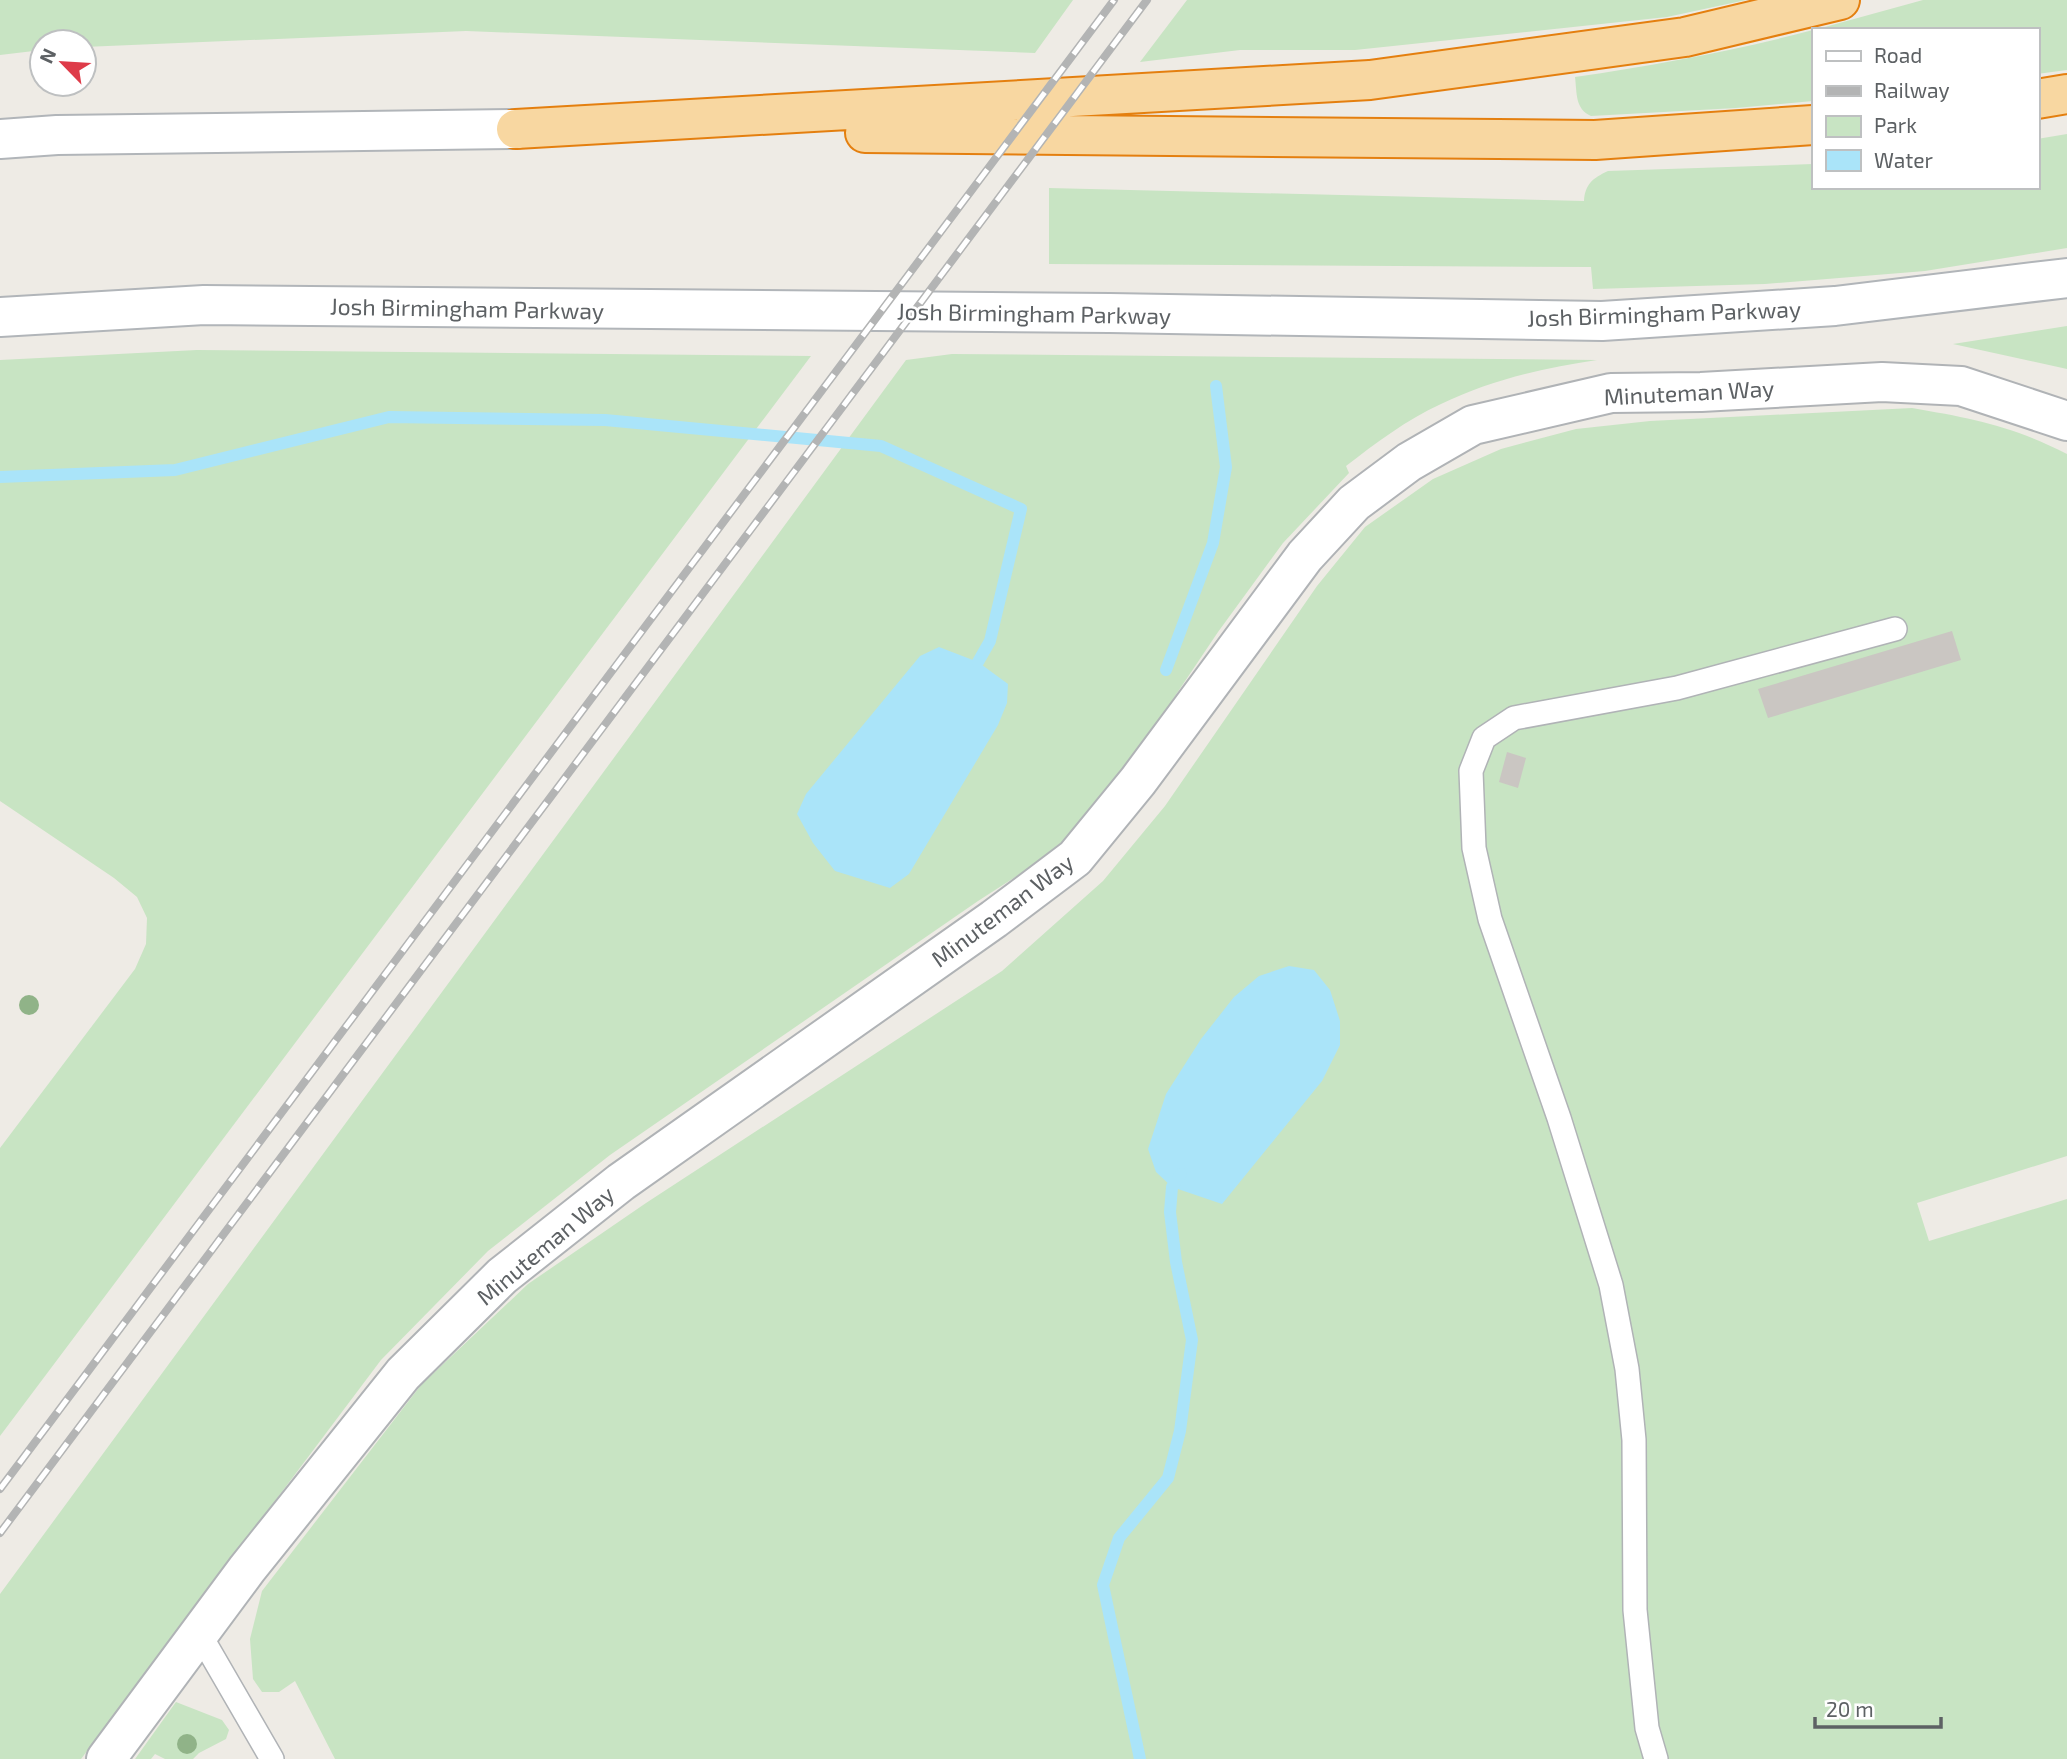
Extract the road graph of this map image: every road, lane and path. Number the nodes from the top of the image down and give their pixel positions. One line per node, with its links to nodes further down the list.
1 (1840, 0): 5 (highway)
2 (2067, 94): 3 (highway)
3 (2039, 99)
4 (1812, 125): 5 (highway)
5 (516, 129): 6 (main road)
6 (0, 139)
7 (2067, 278): 8 (main road, Josh Birmingham Parkway)
8 (0, 317)
9 (2067, 421): 11 (main road, Minuteman Way)
10 (1895, 629): 14 (lane)
11 (200, 1633): 12 (main road, Minuteman Way); 13 (lane)
12 (106, 1759)
13 (272, 1759)
14 (1656, 1759)

